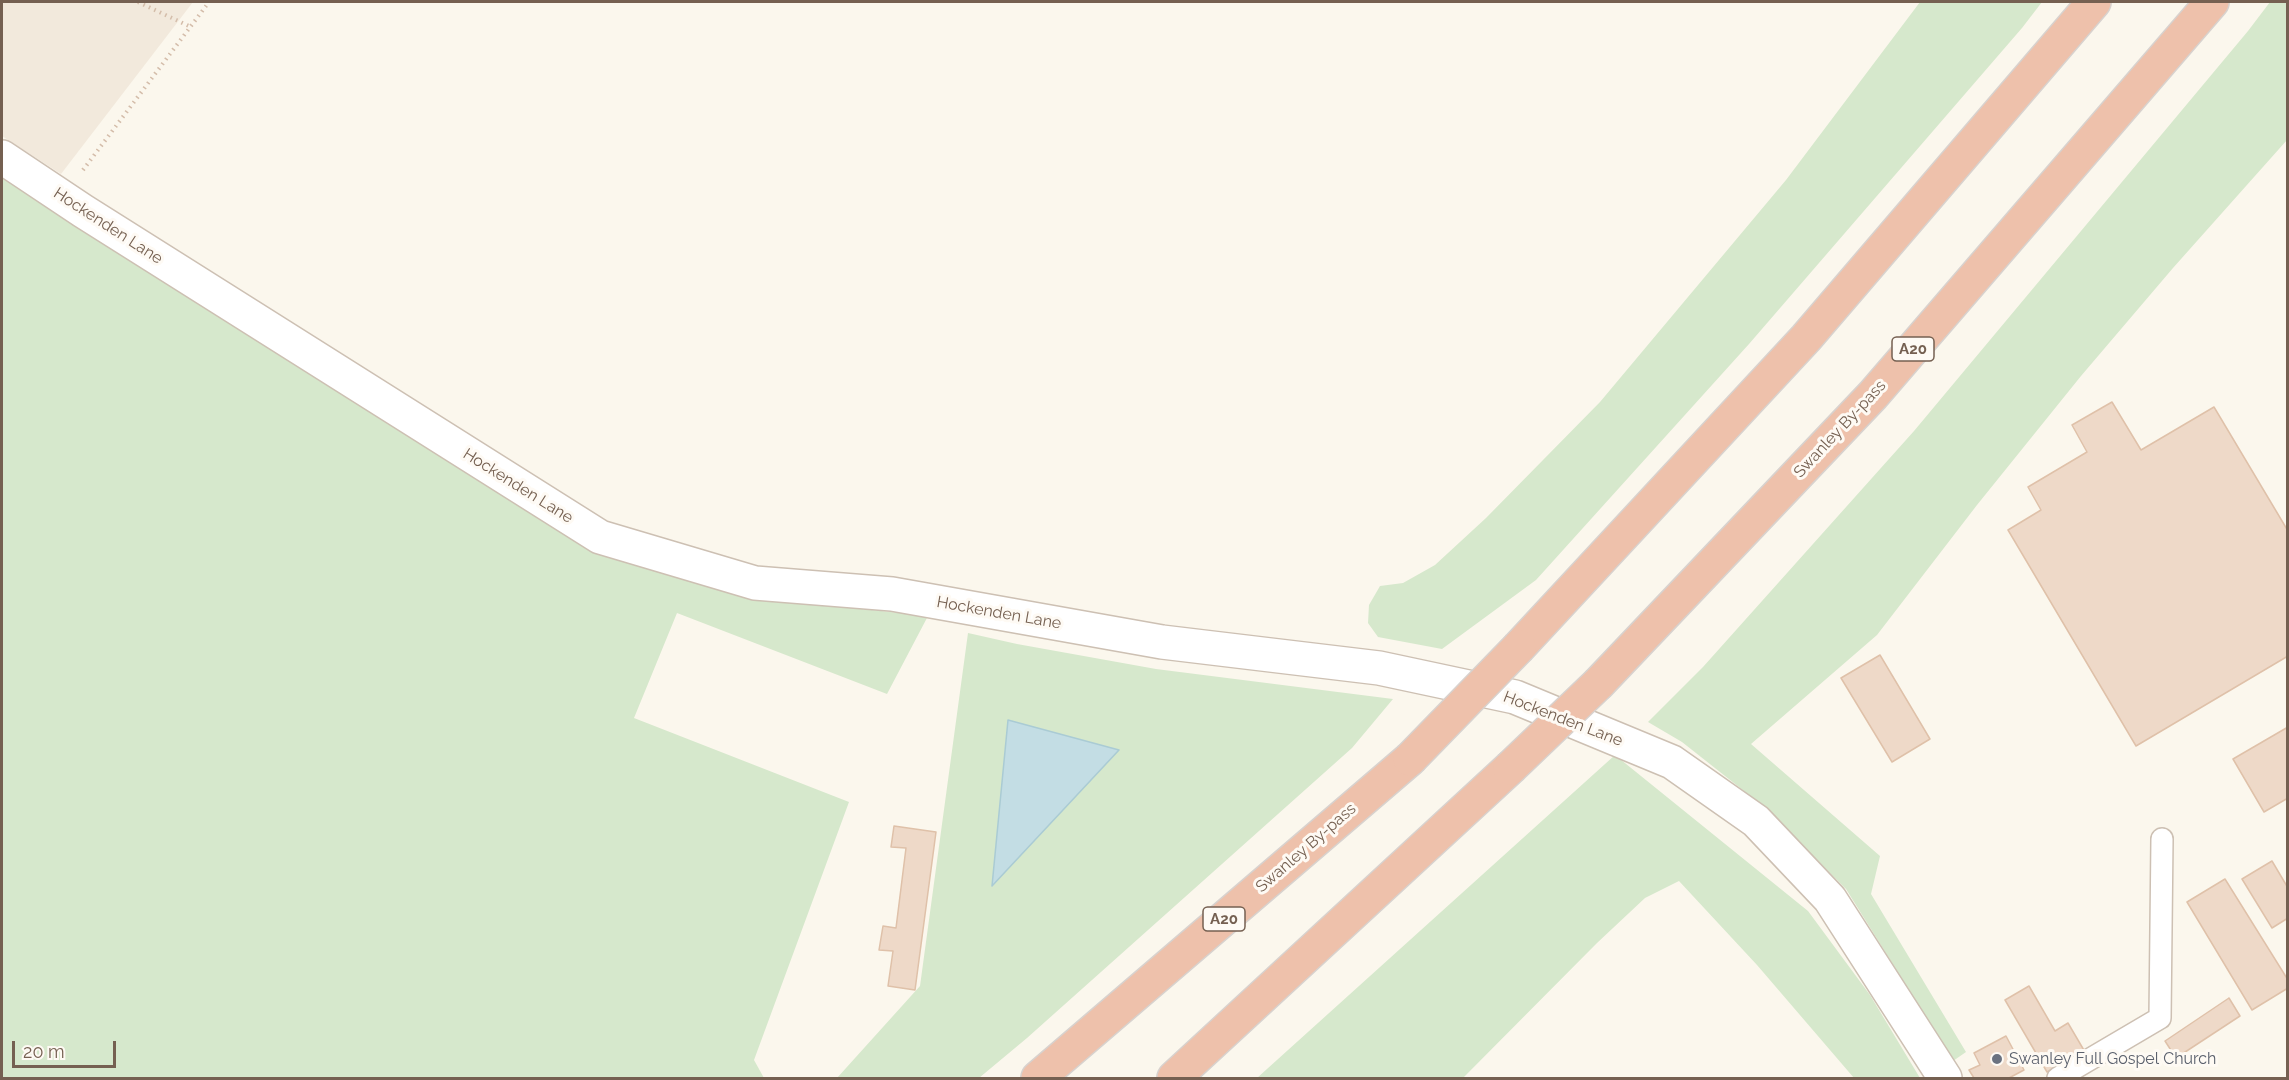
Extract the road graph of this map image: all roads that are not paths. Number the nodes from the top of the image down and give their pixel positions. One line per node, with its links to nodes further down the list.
1 (2094, 2): 5 (highway, Swanley By-pass / A20, bridge)
2 (2212, 2): 6 (highway, Swanley By-pass / A20, bridge)
3 (2, 157): 7 (street, Hockenden Lane)
4 (2162, 839): 8 (lane)
5 (1038, 1078)
6 (1174, 1078)
7 (1945, 1078)
8 (2058, 1078)

